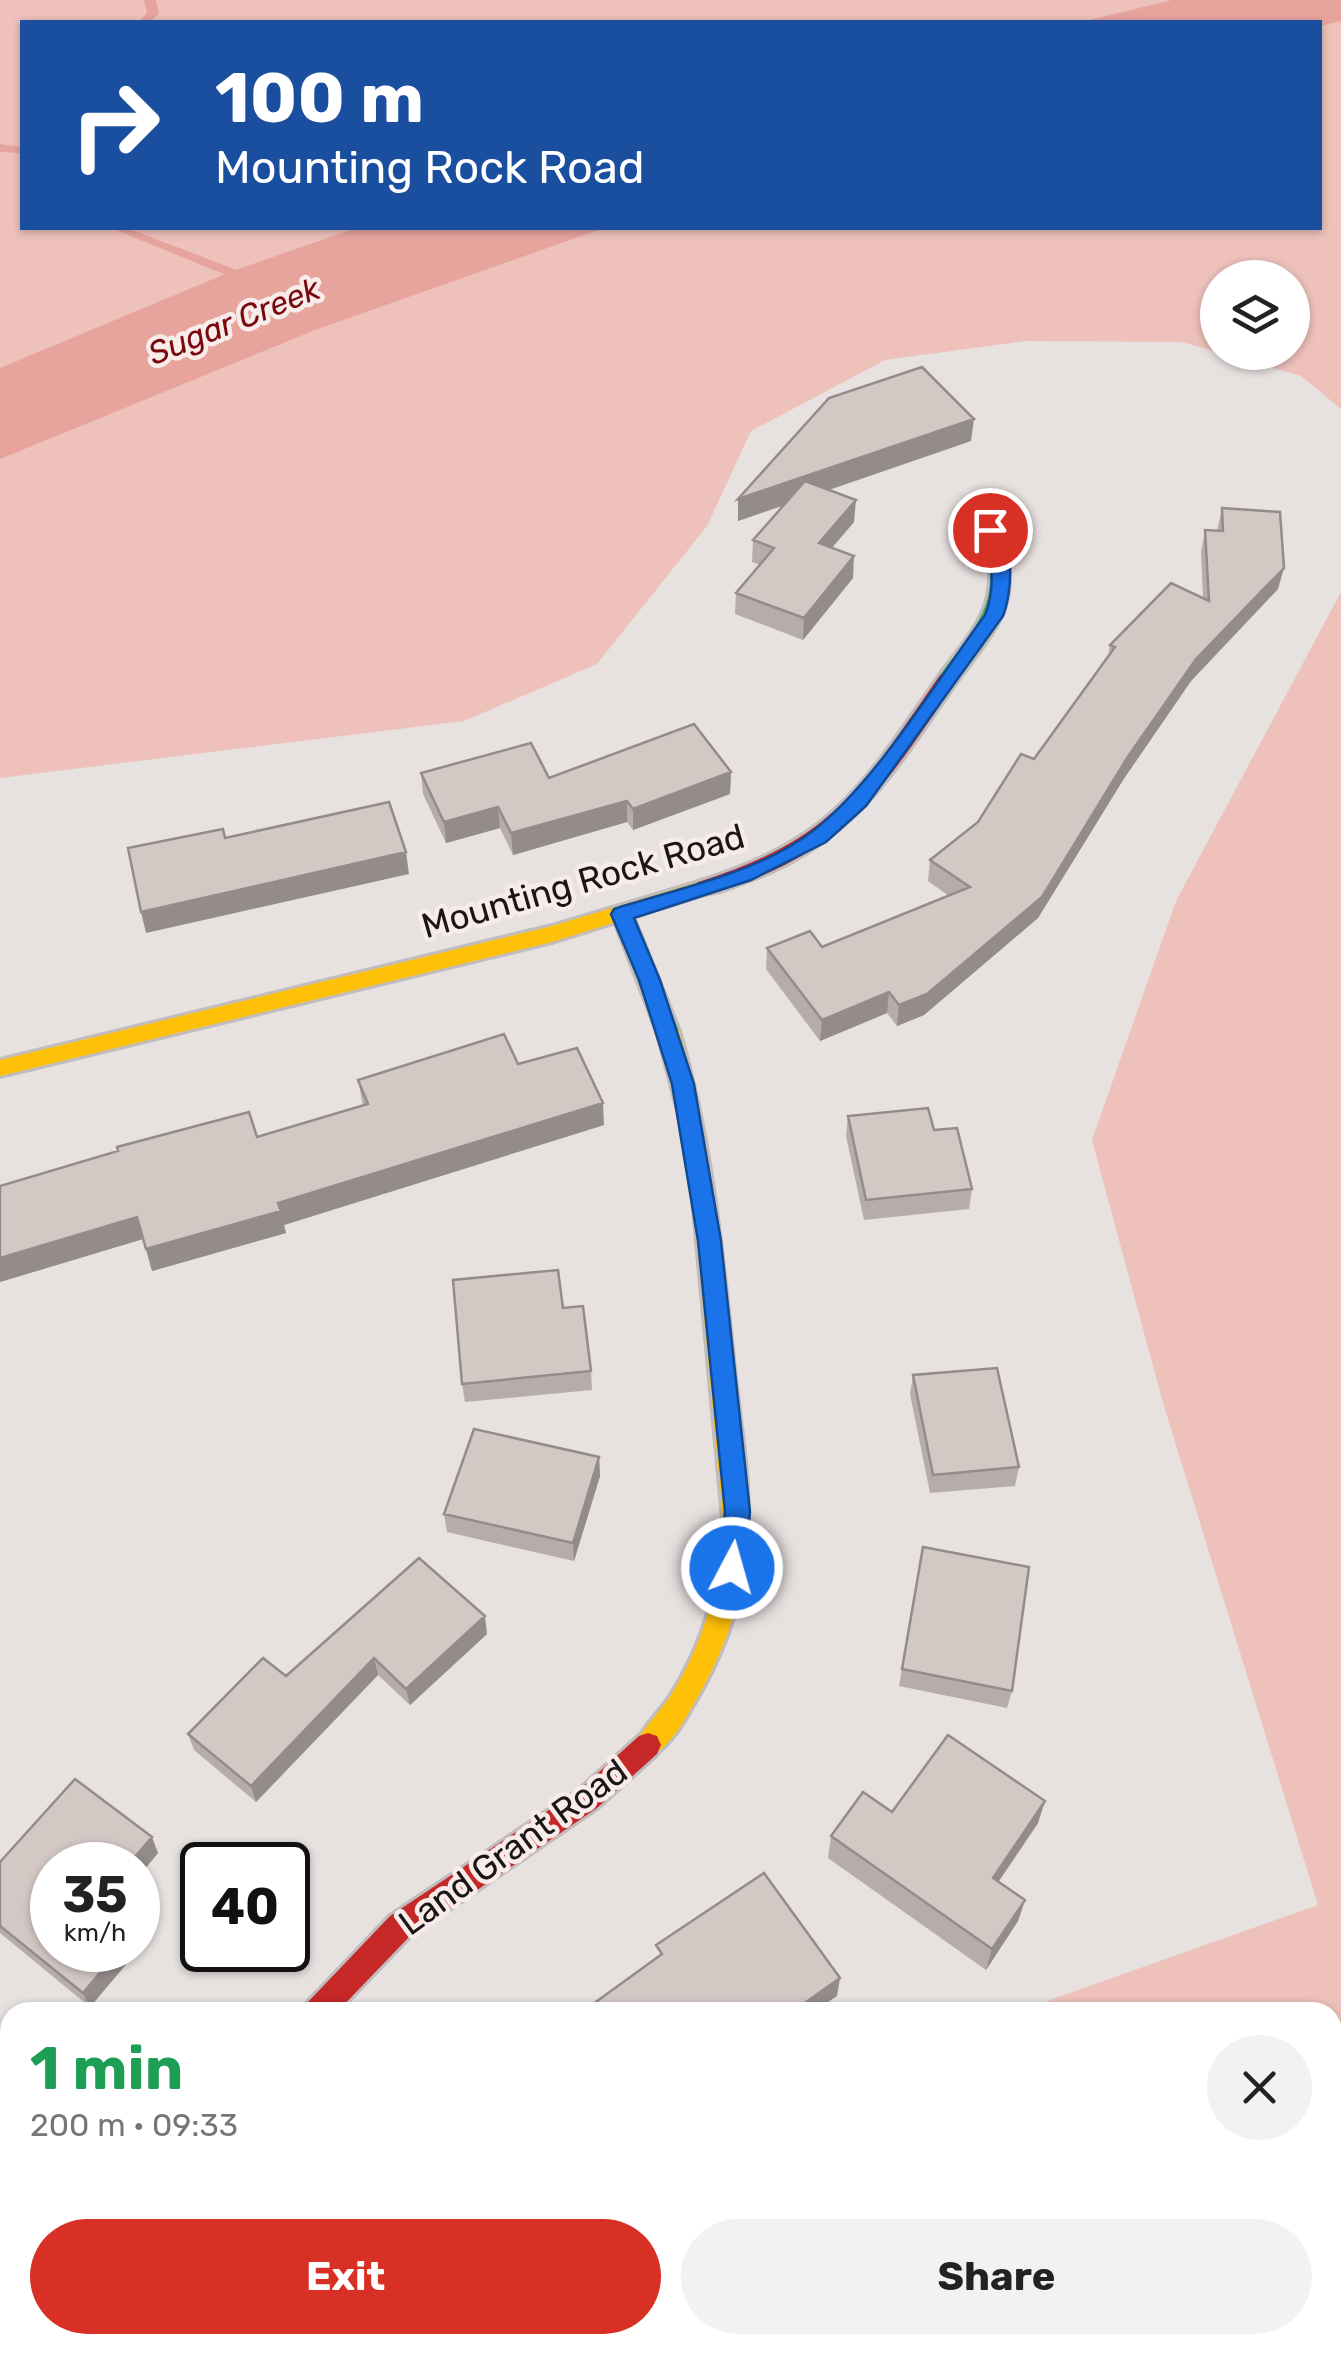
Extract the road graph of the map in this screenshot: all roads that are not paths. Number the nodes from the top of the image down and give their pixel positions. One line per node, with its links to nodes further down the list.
1 (990, 530): 2 (street, Mounting Rock Road)
2 (622, 914): 3 (street, Mounting Rock Road); 4 (street, Land Grant Road)
3 (0, 1068)
4 (327, 2002)

